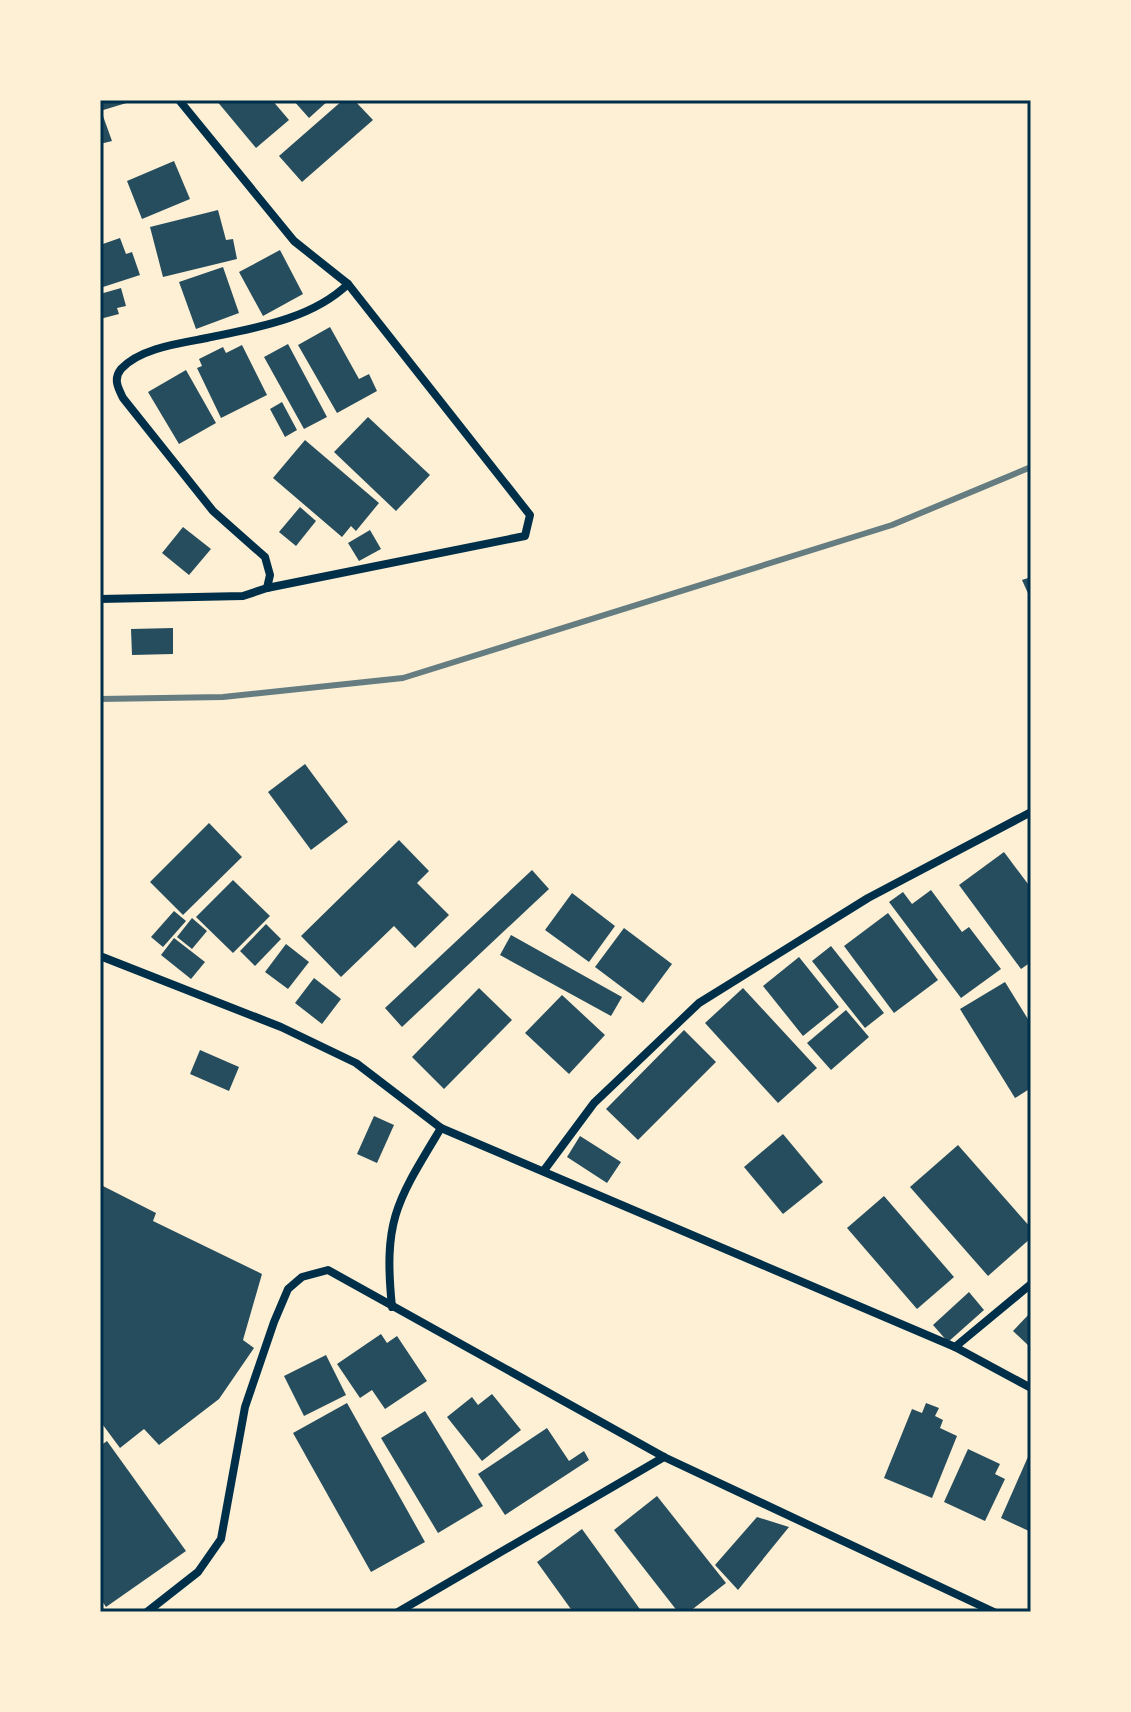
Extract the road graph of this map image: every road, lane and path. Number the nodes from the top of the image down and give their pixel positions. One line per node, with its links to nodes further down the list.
1 (179, 100): 2 (street)
2 (348, 284): 3 (street); 3 (street)
3 (267, 588): 4 (street)
4 (100, 599)
5 (1031, 812): 8 (street)
6 (100, 956): 7 (street)
7 (441, 1128): 8 (street); 10 (street)
8 (545, 1169): 11 (street)
9 (1031, 1284): 11 (street)
10 (392, 1307): 13 (street); 14 (street)
11 (955, 1347): 12 (street)
12 (1031, 1388)
13 (664, 1457): 15 (street); 16 (street)
14 (147, 1612)
15 (398, 1612)
16 (994, 1612)

